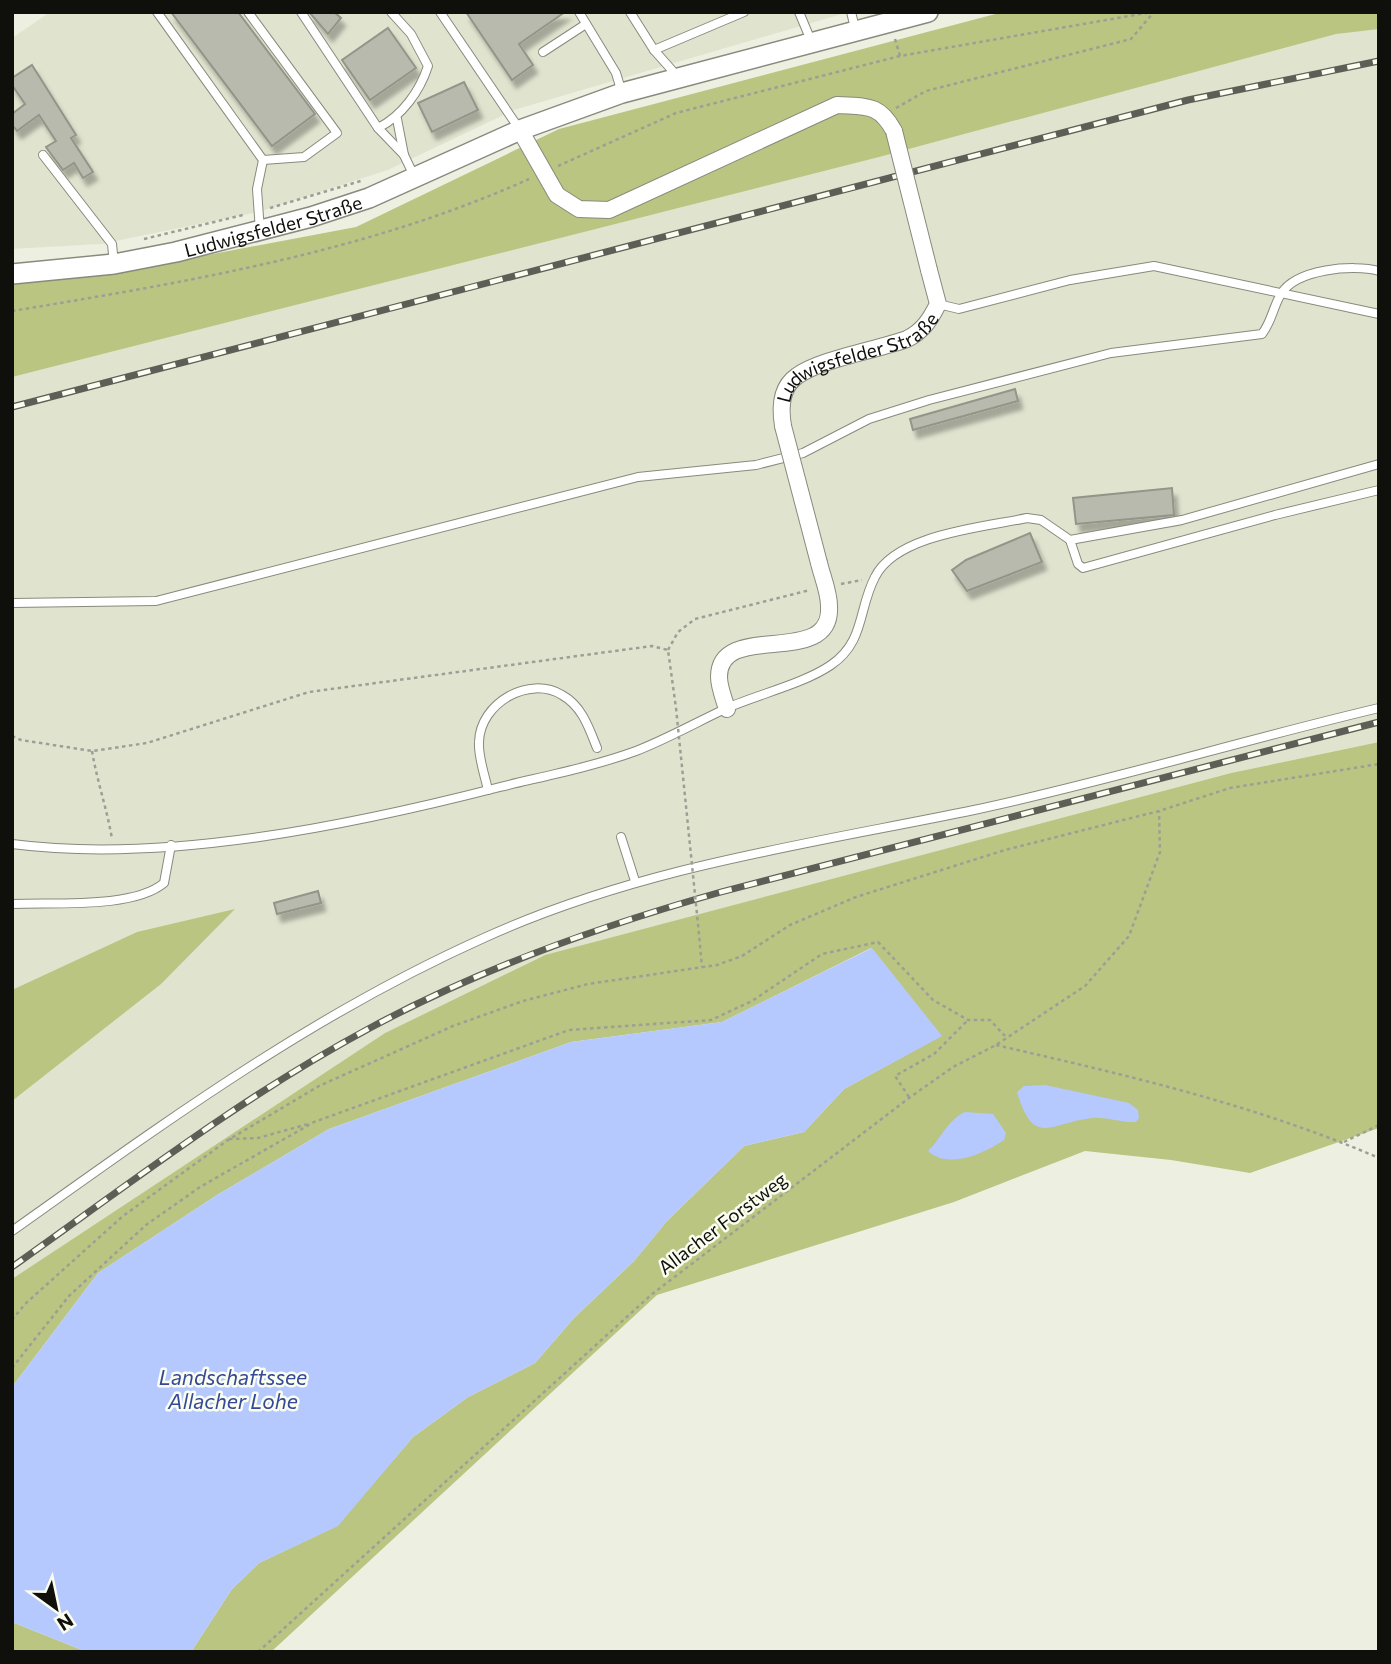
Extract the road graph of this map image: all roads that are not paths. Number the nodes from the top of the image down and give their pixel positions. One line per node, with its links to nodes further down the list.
1 (157, 12): 24 (lane)
2 (248, 12): 24 (lane)
3 (300, 12): 20 (lane)
4 (391, 12): 19 (lane)
5 (440, 12): 21 (lane)
6 (579, 12): 12 (lane)
7 (630, 12): 15 (lane)
8 (744, 12): 15 (lane)
9 (799, 12): 14 (lane)
10 (850, 12): 13 (lane)
11 (928, 12): 13 (street, Ludwigsfelder Straße)
12 (586, 24): 16 (lane); 18 (lane)
13 (856, 32): 14 (street, Ludwigsfelder Straße)
14 (812, 43): 17 (street, Ludwigsfelder Straße)
15 (654, 50): 17 (lane)
16 (543, 52)
17 (678, 77): 18 (street, Ludwigsfelder Straße)
18 (622, 93): 21 (street, Ludwigsfelder Straße)
19 (397, 119): 20 (lane); 23 (lane)
20 (378, 128): 23 (lane)
21 (520, 130): 25 (street, Ludwigsfelder Straße); 31 (street, Ludwigsfelder Straße, bridge)
22 (43, 155): 27 (lane)
23 (404, 155): 25 (lane)
24 (263, 160): 26 (lane)
25 (415, 178): 26 (street, Ludwigsfelder Straße)
26 (260, 231): 27 (street, Ludwigsfelder Straße)
27 (114, 264): 29 (street, Ludwigsfelder Straße)
28 (1379, 271): 30 (lane)
29 (12, 274)
30 (1281, 293): 31 (lane); 32 (lane); 36 (lane)
31 (937, 304): 38 (street, Ludwigsfelder Straße, bridge)
32 (1379, 314)
33 (1379, 464): 35 (lane)
34 (1379, 491): 35 (lane)
35 (1070, 540): 38 (lane)
36 (12, 603)
37 (1379, 708): 44 (lane)
38 (727, 709): 40 (lane)
39 (597, 748): 40 (lane)
40 (488, 790): 43 (lane)
41 (621, 838): 44 (lane)
42 (12, 844): 43 (lane)
43 (171, 845): 45 (lane)
44 (635, 881): 46 (lane)
45 (12, 904)
46 (12, 1231)

